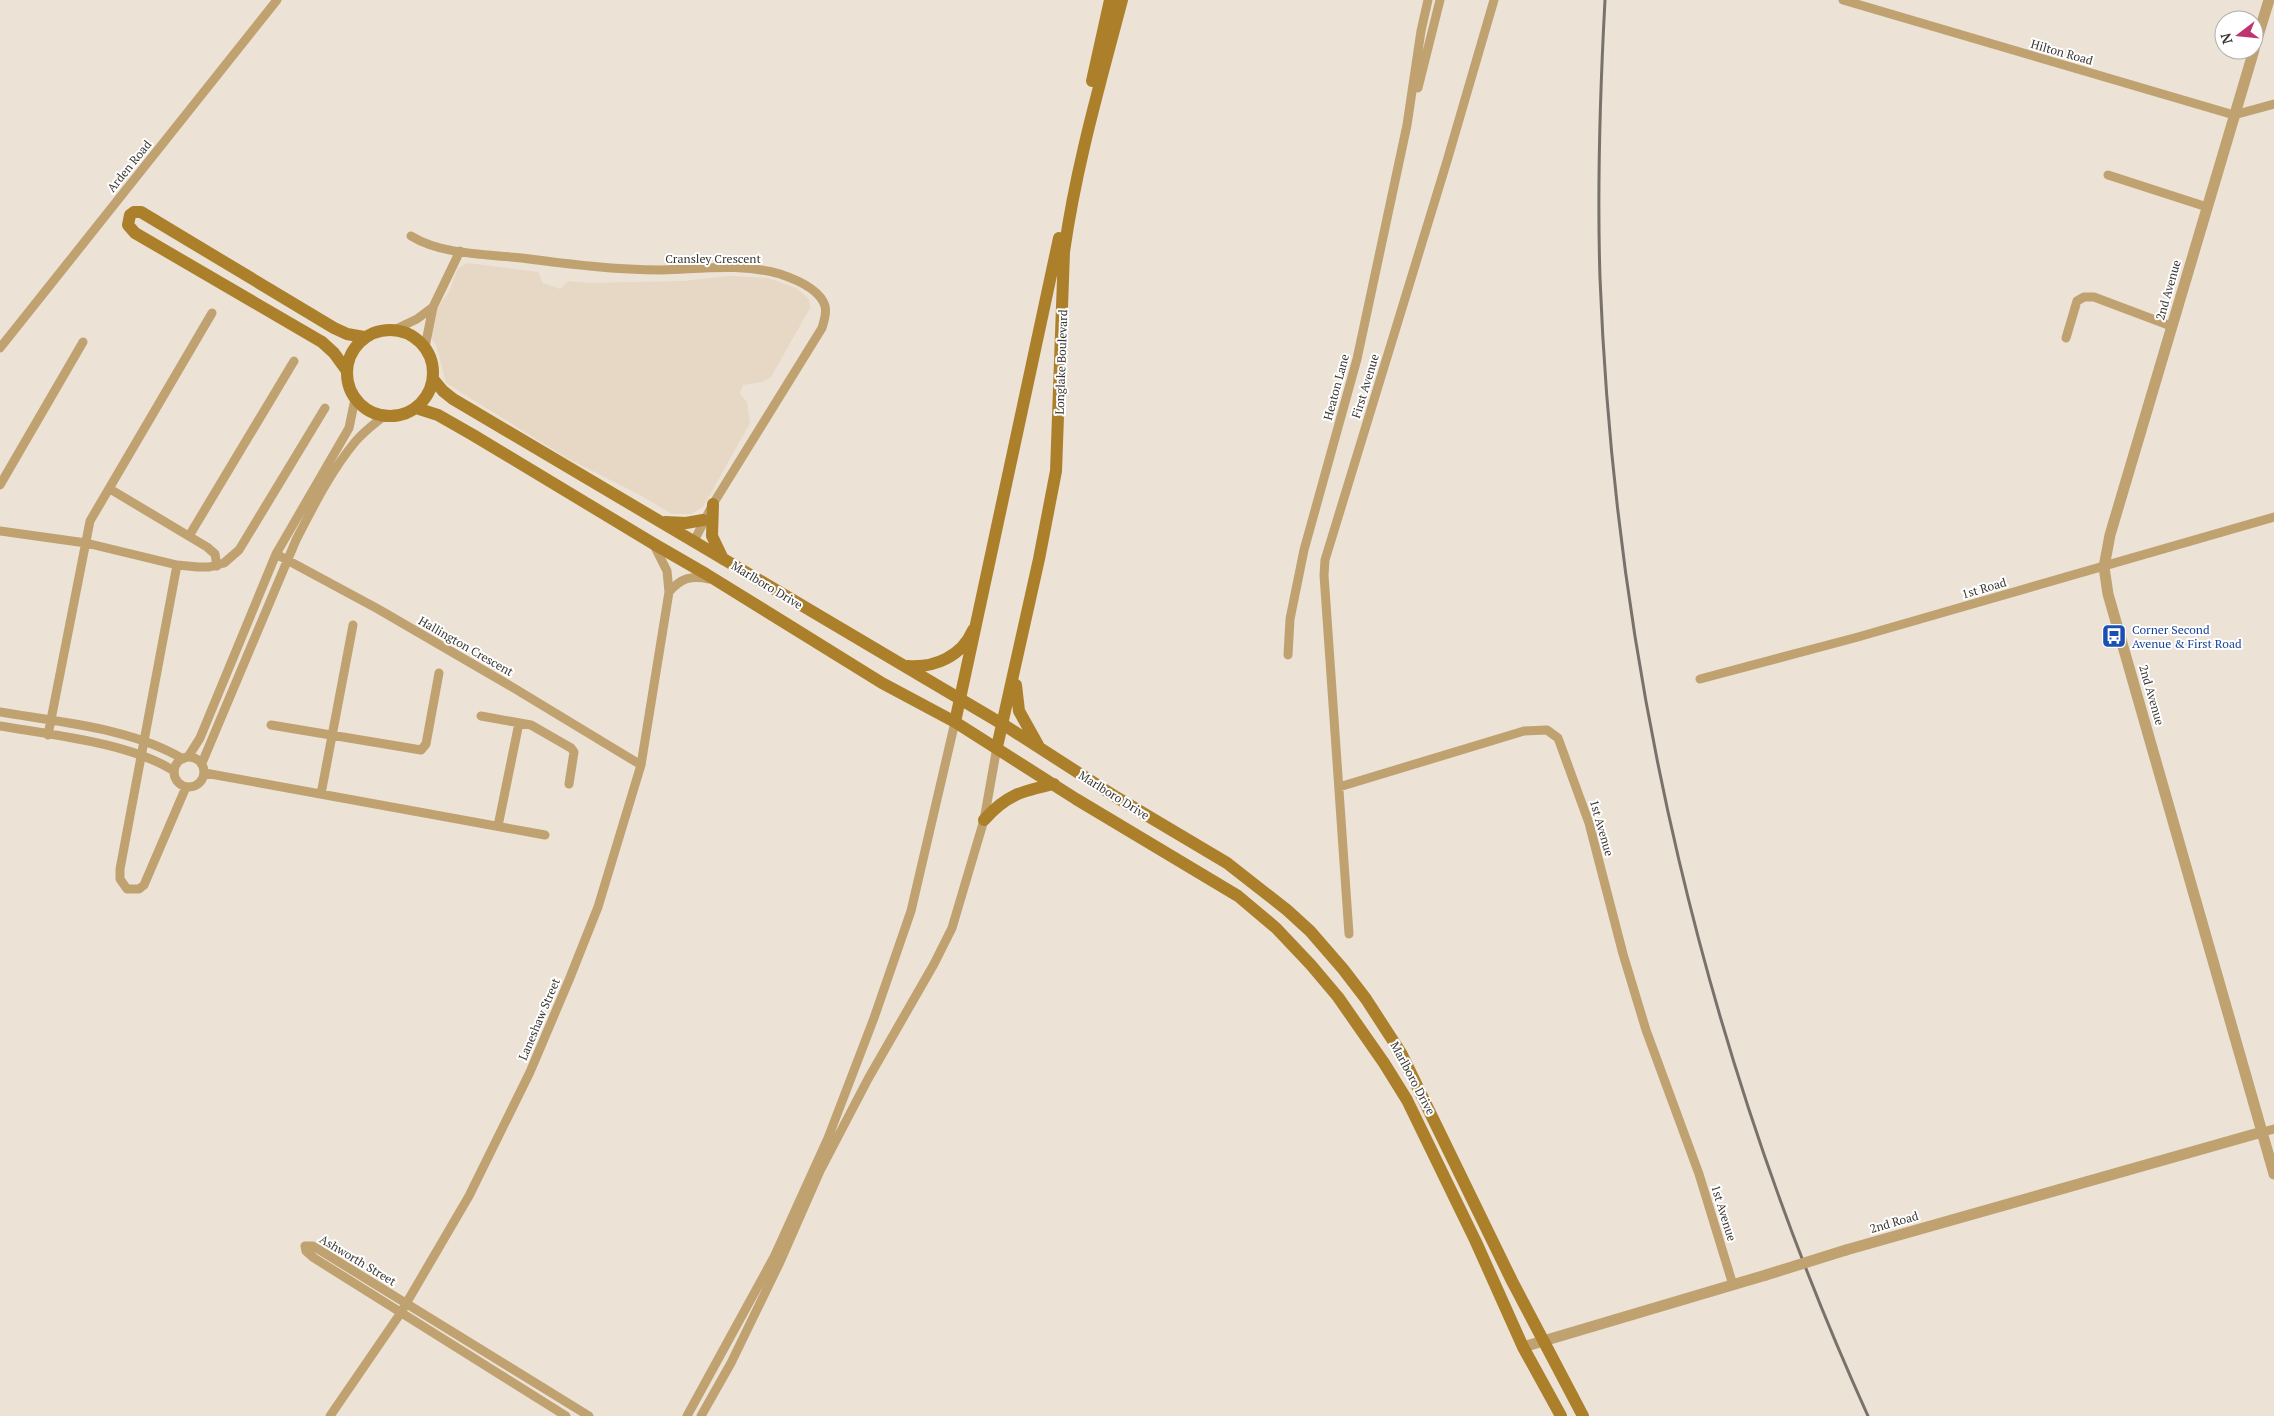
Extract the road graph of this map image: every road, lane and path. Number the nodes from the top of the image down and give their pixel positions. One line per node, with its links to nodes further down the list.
1 (277, 0): 27 (street, Arden Road)
2 (1110, 0): 17 (main road, Longlake Boulevard)
3 (1122, 0): 17 (main road, Longlake Boulevard)
4 (1428, 0): 13 (street, Heaton Lane)
5 (1440, 0): 13 (street, Heaton Lane)
6 (1494, 0): 84 (street, First Avenue)
7 (1843, 0): 12 (street, Hilton Road)
8 (2269, 0): 9 (street, 2nd Avenue)
9 (2264, 17)
10 (2251, 60): 12 (street, 2nd Avenue)
11 (2274, 104): 12 (street)
12 (2234, 115): 15 (street, 2nd Avenue)
13 (1407, 124): 56 (street, Heaton Lane)
14 (2108, 175): 15 (street)
15 (2207, 207): 21 (street, 2nd Avenue)
16 (411, 236): 18 (street, Cransley Crescent)
17 (1060, 251): 54 (main road, Longlake Boulevard); 58 (main road, Longlake Boulevard)
18 (460, 252): 19 (street); 37 (street, Cransley Crescent)
19 (433, 307): 22 (street); 26 (street)
20 (212, 313): 36 (street)
21 (2172, 326): 24 (street); 51 (street, 2nd Avenue)
22 (396, 329): 23 (main road); 26 (main road)
23 (364, 338): 29 (main road); 29 (main road)
24 (2066, 338)
25 (83, 342): 35 (street)
26 (425, 346): 30 (main road)
27 (0, 348)
28 (294, 360): 42 (street)
29 (347, 371): 31 (main road)
30 (433, 379): 33 (main road); 40 (main road, Marlboro Drive)
31 (355, 399): 34 (main road); 46 (street)
32 (325, 408): 50 (street)
33 (416, 408): 34 (main road); 45 (main road, Marlboro Drive)
34 (384, 416): 48 (street)
35 (0, 484)
36 (110, 489): 42 (street); 44 (street)
37 (713, 504): 39 (street, Cransley Crescent); 47 (main road)
38 (2274, 517): 51 (street, 1st Road)
39 (703, 520): 40 (main road); 43 (street, Cransley Crescent)
40 (660, 521): 43 (main road, Marlboro Drive)
41 (0, 531): 44 (street)
42 (189, 536): 50 (street)
43 (694, 541): 47 (main road, Marlboro Drive); 52 (main road)
44 (86, 543): 49 (street); 64 (street)
45 (654, 544): 52 (main road, Marlboro Drive); 53 (street, Laneshaw Street)
46 (276, 554): 48 (street, Hallington Crescent); 76 (street)
47 (723, 559): 57 (main road, Marlboro Drive)
48 (288, 560): 77 (street); 78 (street, Hallington Crescent)
49 (177, 565): 50 (street); 72 (street)
50 (217, 566)
51 (2104, 567): 60 (street, 1st Road); 91 (street, 2nd Avenue)
52 (712, 577): 53 (street); 65 (main road, Marlboro Drive)
53 (669, 592): 78 (street, Laneshaw Street)
54 (979, 616): 57 (main road); 61 (main road, Longlake Boulevard)
55 (353, 625): 71 (street)
56 (1288, 655)
57 (906, 666): 61 (main road, Marlboro Drive)
58 (1015, 672): 68 (main road, Longlake Boulevard); 74 (main road)
59 (439, 673): 71 (street)
60 (1700, 679)
61 (960, 700): 65 (main road, Longlake Boulevard); 68 (main road, Marlboro Drive)
62 (0, 712): 64 (street)
63 (481, 716): 66 (street)
64 (52, 721): 70 (street); 72 (street)
65 (956, 722): 73 (main road, Marlboro Drive); 92 (street)
66 (519, 723): 81 (street); 87 (street)
67 (271, 725): 71 (street)
68 (1004, 725): 73 (main road, Longlake Boulevard); 74 (main road, Marlboro Drive)
69 (0, 726): 70 (street)
70 (48, 735): 75 (street)
71 (332, 736): 85 (street)
72 (145, 740): 75 (street); 76 (street)
73 (997, 748): 82 (main road, Marlboro Drive); 86 (street)
74 (1041, 749): 97 (main road, Marlboro Drive)
75 (142, 755): 79 (street); 83 (street)
76 (185, 758): 77 (street); 79 (street)
77 (202, 763): 80 (street)
78 (642, 765): 95 (street, Laneshaw Street)
79 (174, 771): 83 (street)
80 (205, 773): 83 (street); 85 (street)
81 (569, 784)
82 (1054, 784): 86 (main road); 98 (main road, Marlboro Drive)
83 (186, 787)
84 (1340, 787): 89 (street); 94 (street, 1st Avenue)
85 (321, 794): 87 (street)
86 (984, 820): 92 (street)
87 (498, 826): 88 (street)
88 (545, 835)
89 (1349, 934)
90 (2274, 1129): 91 (street, 2nd Road)
91 (2262, 1132): 93 (street, 2nd Avenue); 94 (street, 2nd Road, bridge)
92 (816, 1169): 102 (street); 103 (street)
93 (2274, 1174)
94 (1733, 1285): 97 (street, 2nd Road)
95 (406, 1303): 96 (street, Laneshaw Street); 96 (street, Ashworth Street); 101 (street, Ashworth Street)
96 (400, 1314): 99 (street, Laneshaw Street); 100 (street, Ashworth Street)
97 (1544, 1342): 98 (street, 2nd Road); 105 (main road, Marlboro Drive)
98 (1523, 1347): 104 (main road, Marlboro Drive)
99 (330, 1416)
100 (566, 1416)
101 (589, 1416)
102 (687, 1416)
103 (701, 1416)
104 (1561, 1416)
105 (1583, 1416)

